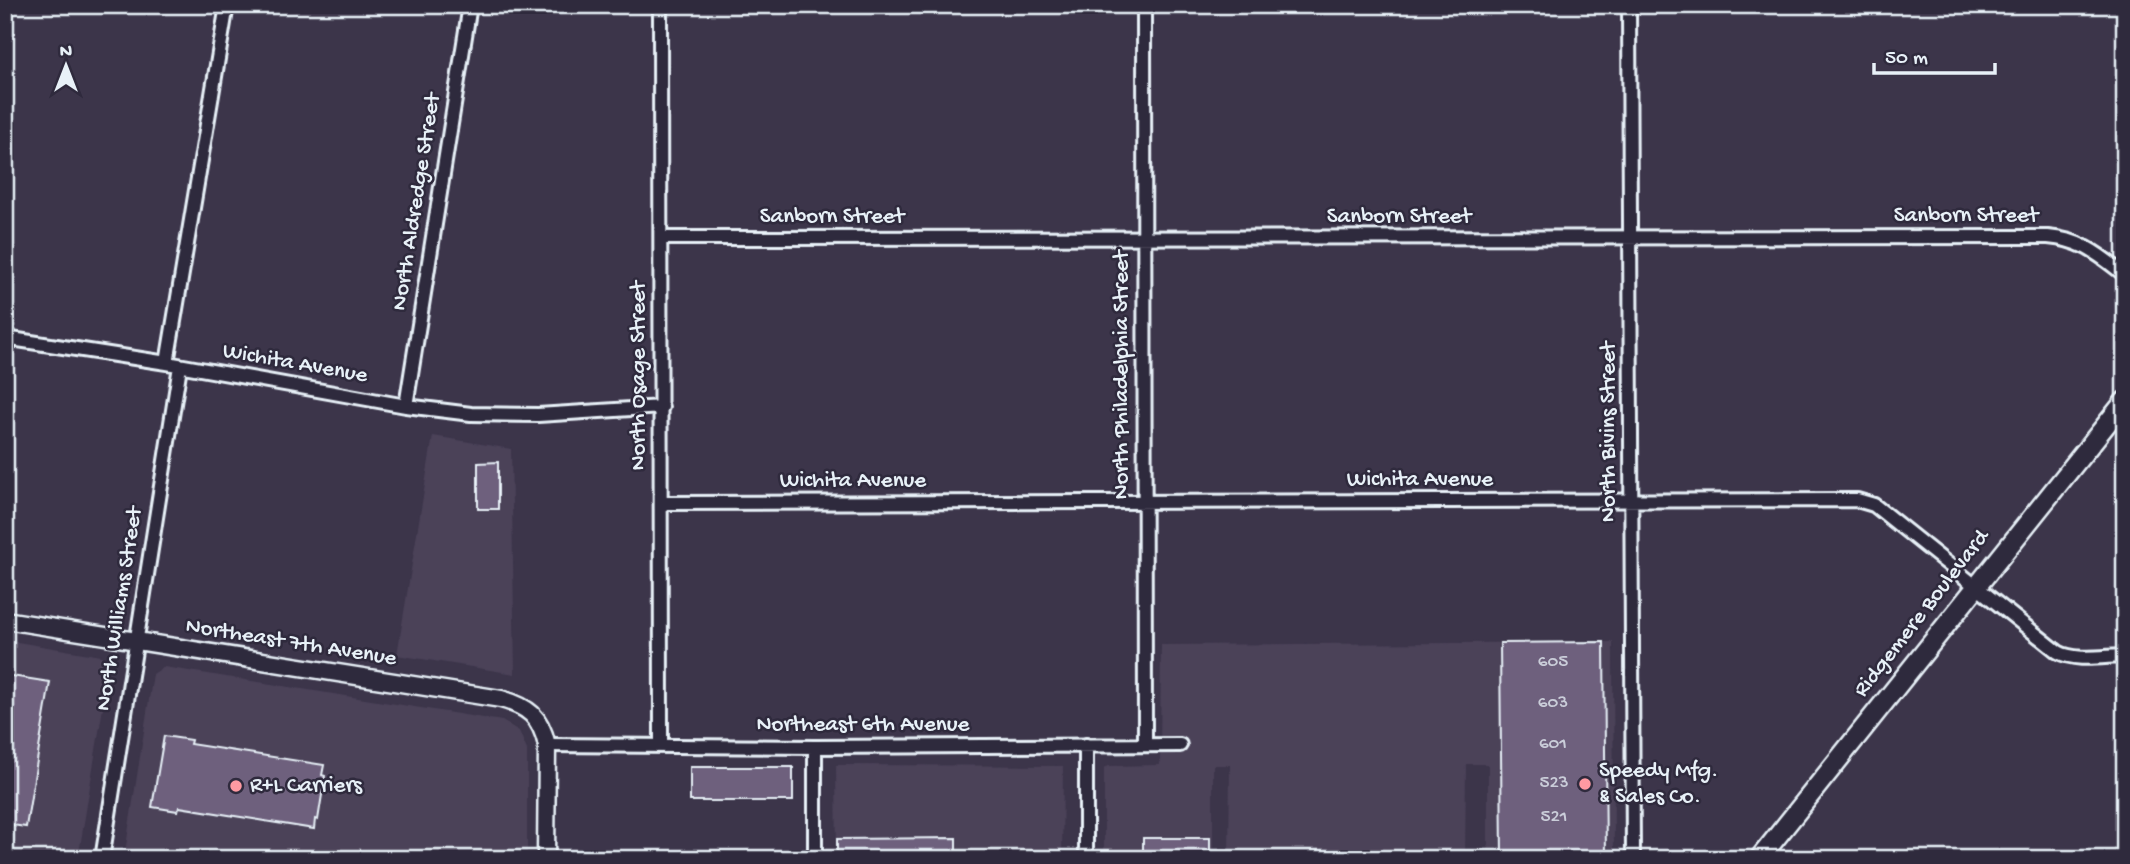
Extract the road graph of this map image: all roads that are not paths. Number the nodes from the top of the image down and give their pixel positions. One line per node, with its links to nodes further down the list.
1 (227, 5): 11 (street)
2 (470, 5): 14 (street, North Aldredge Street)
3 (660, 5): 6 (street, North Osage Street)
4 (1144, 5): 7 (street, North Philadelphia Street)
5 (1629, 5): 8 (street, North Bivins Street)
6 (662, 238): 7 (street, Sanborn Street); 15 (street, North Osage Street)
7 (1143, 238): 8 (street, Sanborn Street); 16 (street, North Philadelphia Street)
8 (1630, 238): 9 (street, Sanborn Street); 17 (street, North Bivins Street)
9 (2125, 275)
10 (5, 338): 11 (street, Wichita Avenue)
11 (167, 363): 12 (street, Wichita Avenue)
12 (180, 366): 14 (street, Wichita Avenue); 21 (street, North Williams Street)
13 (2125, 401): 19 (main road, Ridgemere Boulevard)
14 (406, 405): 15 (street, Wichita Avenue)
15 (662, 407): 18 (street, North Osage Street)
16 (1143, 501): 17 (street, Wichita Avenue); 18 (street, Wichita Avenue); 25 (street, North Philadelphia Street)
17 (1630, 502): 19 (street, Wichita Avenue); 33 (street, North Bivins Street)
18 (662, 503): 27 (street, North Osage Street)
19 (1975, 586): 22 (street, Wichita Avenue); 34 (main road, Ridgemere Boulevard)
20 (5, 620): 21 (street, Northeast 7th Avenue)
21 (136, 641): 23 (street, Northeast 7th Avenue); 29 (street, North Williams Street)
22 (2125, 656)
23 (547, 745): 27 (street, Northeast 6th Avenue); 30 (street)
24 (1086, 745): 25 (street, Northeast 6th Avenue); 28 (street, Northeast 6th Avenue); 32 (street)
25 (1145, 745): 26 (street, Northeast 6th Avenue)
26 (1180, 745)
27 (661, 746): 28 (street, Northeast 6th Avenue)
28 (815, 747): 31 (street)
29 (102, 859)
30 (546, 859)
31 (815, 859)
32 (1086, 859)
33 (1633, 859)
34 (1759, 859)

